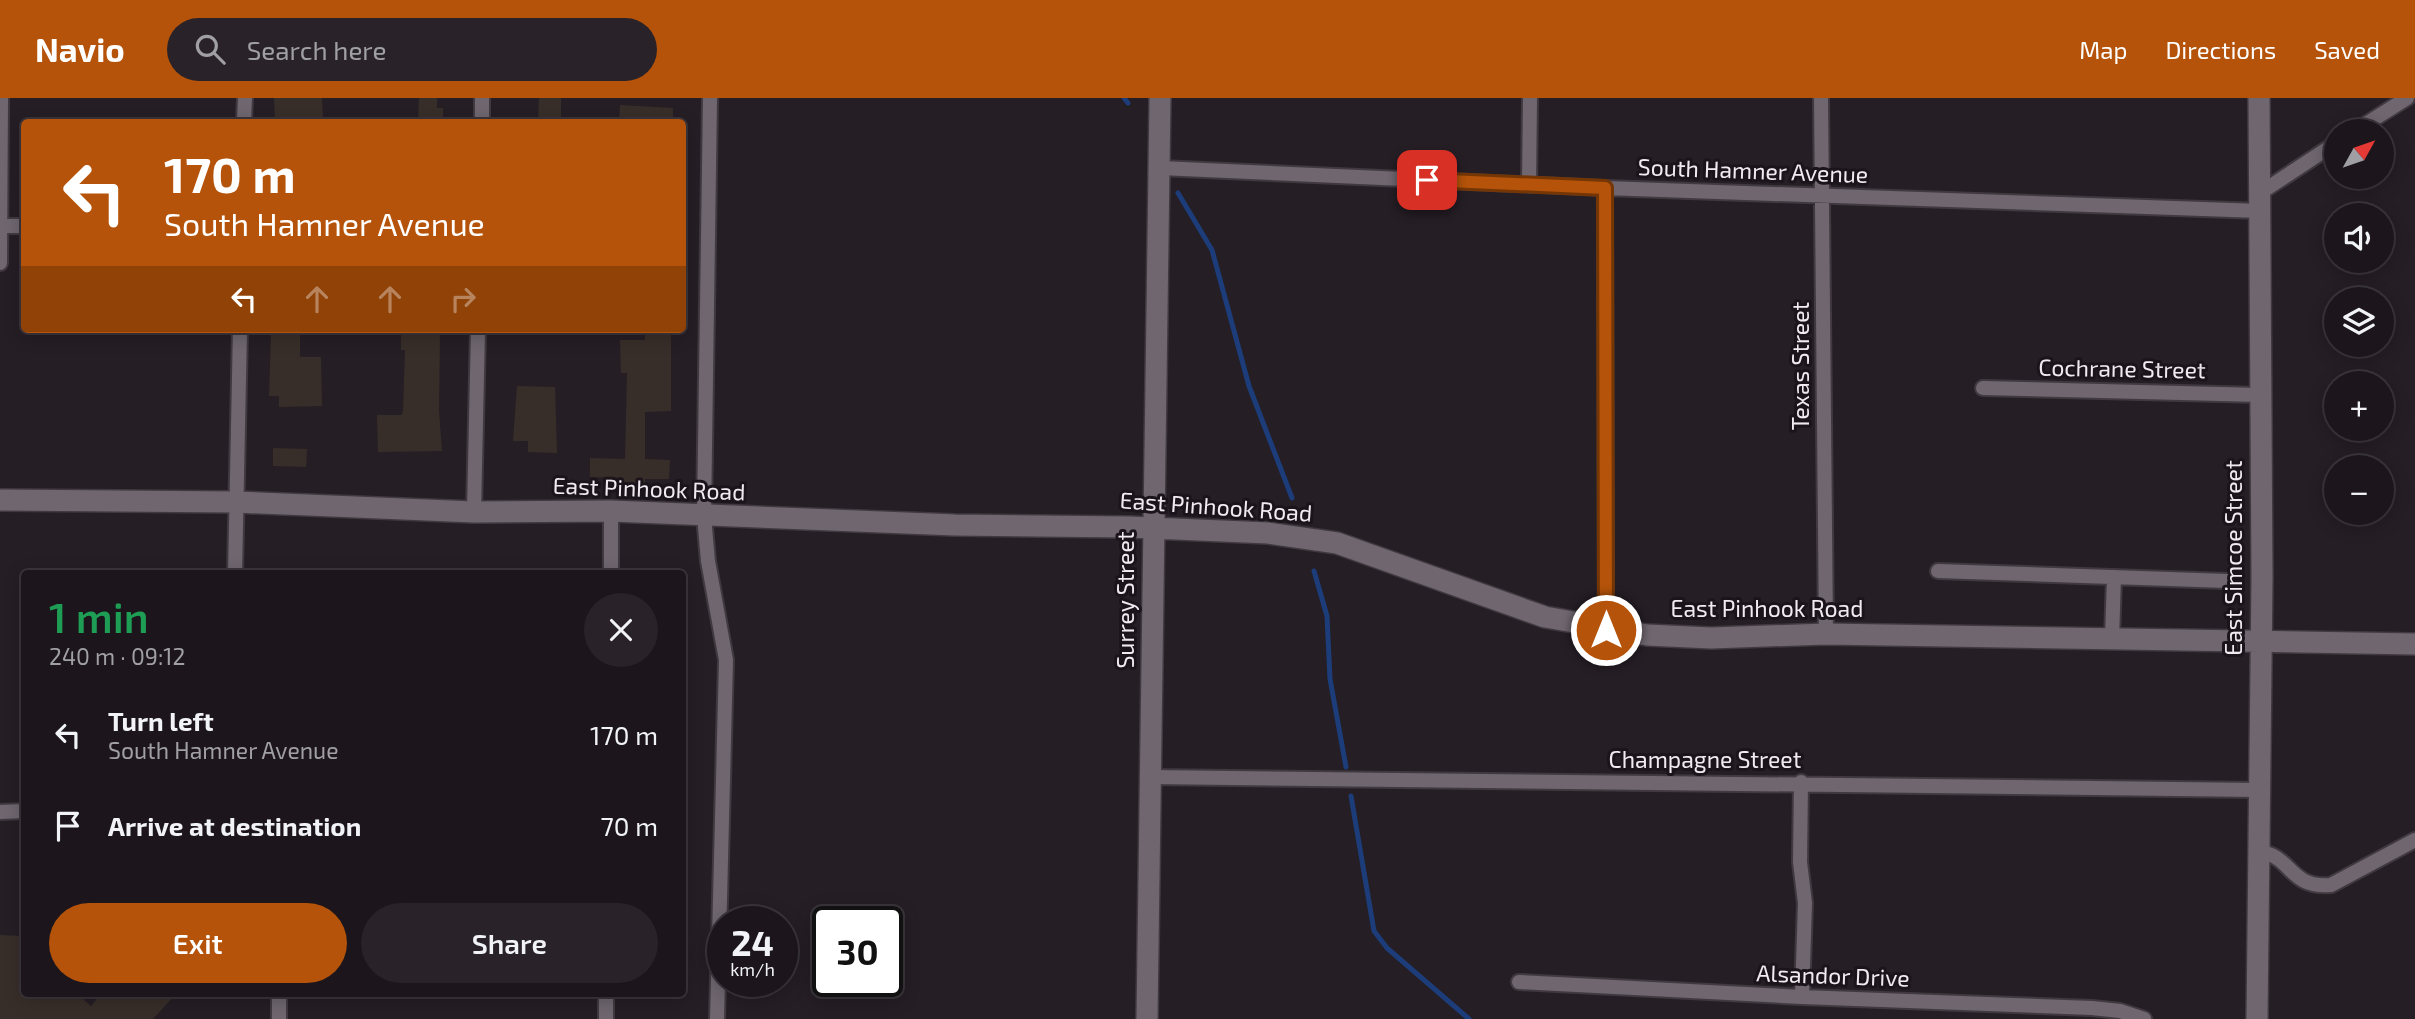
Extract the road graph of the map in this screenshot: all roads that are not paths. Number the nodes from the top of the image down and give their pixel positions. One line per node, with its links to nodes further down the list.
1 (1, 98): 19 (street)
2 (245, 98): 10 (street)
3 (482, 98): 11 (street)
4 (710, 98): 30 (street)
5 (1160, 98): 14 (main road, Surrey Street)
6 (1530, 98): 15 (street)
7 (1821, 98): 17 (street, Texas Street)
8 (2259, 98): 18 (main road, East Simcoe Street)
9 (2407, 98): 12 (street)
10 (244, 119)
11 (482, 119)
12 (2374, 119)
13 (2324, 152): 18 (street)
14 (1160, 168): 15 (street, South Hamner Avenue); 31 (main road, Surrey Street)
15 (1529, 185): 16 (street, South Hamner Avenue)
16 (1605, 188): 17 (street, South Hamner Avenue); 37 (street)
17 (1822, 196): 18 (street, South Hamner Avenue); 38 (street, Texas Street)
18 (2260, 202): 25 (main road, East Simcoe Street)
19 (0, 226): 20 (street); 21 (street)
20 (21, 226)
21 (0, 263)
22 (240, 333): 27 (street)
23 (478, 333): 29 (street)
24 (1983, 388): 25 (street, Cochrane Street)
25 (2260, 395): 40 (main road, East Simcoe Street)
26 (0, 500): 27 (main road, East Pinhook Road)
27 (236, 502): 29 (main road, East Pinhook Road); 32 (street)
28 (611, 511): 29 (main road, East Pinhook Road); 30 (main road, East Pinhook Road); 33 (street)
29 (474, 512)
30 (704, 516): 31 (main road, East Pinhook Road); 55 (street)
31 (1153, 527): 37 (main road, East Pinhook Road); 42 (main road, Surrey Street)
32 (235, 570)
33 (611, 570)
34 (1938, 571): 35 (street)
35 (2113, 577): 36 (street); 39 (street)
36 (2227, 581)
37 (1606, 630): 38 (main road, East Pinhook Road)
38 (1826, 635): 39 (main road, East Pinhook Road)
39 (2112, 639): 40 (main road, East Pinhook Road)
40 (2260, 641): 41 (main road, East Pinhook Road); 44 (main road, East Simcoe Street)
41 (2415, 644)
42 (1151, 777): 43 (street, Champagne Street); 56 (main road, Surrey Street)
43 (1801, 782): 44 (street, Champagne Street); 52 (street)
44 (2258, 790): 48 (main road, East Simcoe Street)
45 (21, 811): 46 (street)
46 (0, 812)
47 (2415, 840): 48 (street)
48 (2258, 852): 58 (main road, East Simcoe Street)
49 (1519, 982): 52 (street, Alsandor Drive)
50 (279, 997): 53 (street)
51 (606, 997): 54 (street)
52 (1802, 998): 57 (street, Alsandor Drive)
53 (279, 1019)
54 (606, 1019)
55 (718, 1019)
56 (1147, 1019)
57 (2144, 1019)
58 (2257, 1019)

